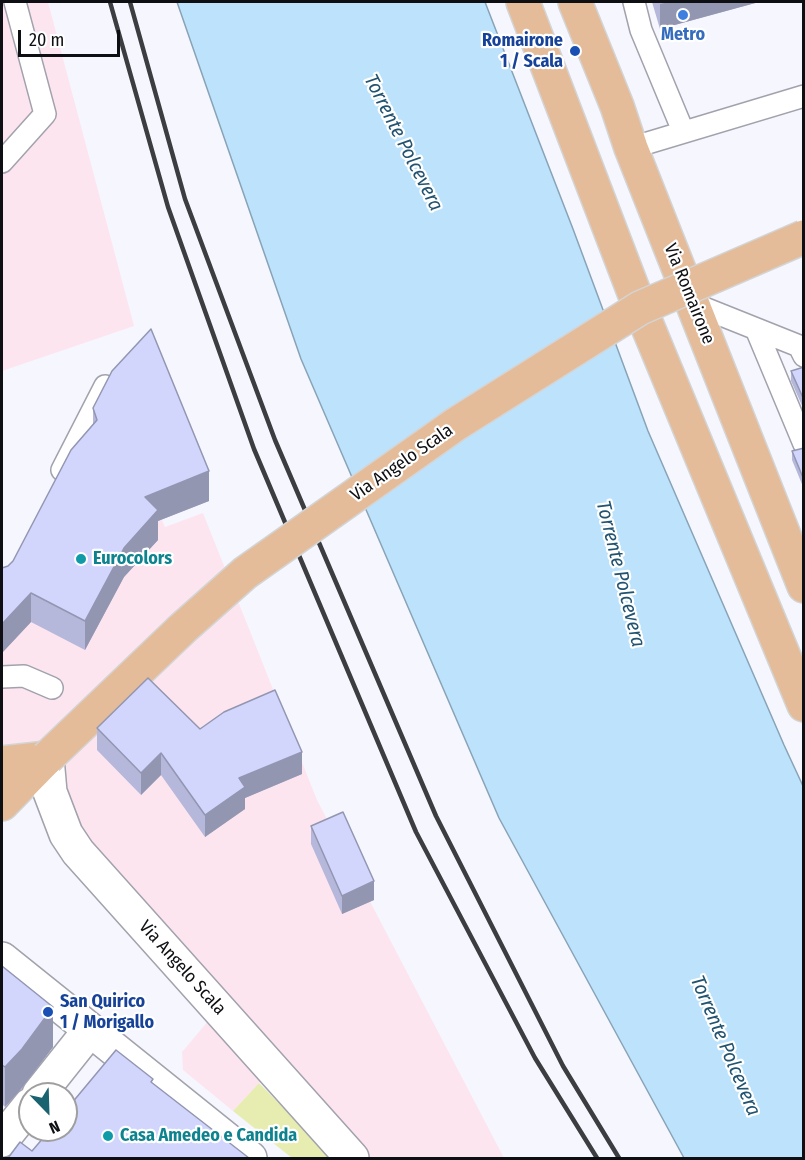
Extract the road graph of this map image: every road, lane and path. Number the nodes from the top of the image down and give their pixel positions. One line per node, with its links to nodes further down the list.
1 (15, 2): 8 (lane)
2 (523, 2): 11 (main road)
3 (575, 2): 7 (main road, Via Romairone)
4 (634, 2): 6 (lane)
5 (804, 96): 6 (lane)
6 (683, 131): 7 (lane)
7 (631, 148): 10 (main road, Via Romairone)
8 (2, 162)
9 (804, 237): 11 (main road, Via Angelo Scala, bridge)
10 (694, 304): 12 (lane); 18 (main road, Via Romairone)
11 (640, 308): 21 (main road); 22 (main road, Via Angelo Scala, bridge)
12 (756, 329): 13 (lane); 15 (lane)
13 (804, 356)
14 (114, 369): 17 (lane)
15 (799, 425): 16 (lane)
16 (804, 444)
17 (52, 489)
18 (802, 577)
19 (2, 677): 20 (lane)
20 (52, 688)
21 (804, 705)
22 (47, 758): 23 (main road); 24 (main road, Via Angelo Scala); 33 (main road, Via Angelo Scala)
23 (2, 764)
24 (2, 804)
25 (2, 959): 26 (main road)
26 (90, 1030): 27 (main road); 32 (main road)
27 (49, 1082)
28 (18, 1120): 29 (main road)
29 (2, 1140)
30 (2, 1147): 31 (main road)
31 (16, 1158)
32 (250, 1158)
33 (352, 1158)

